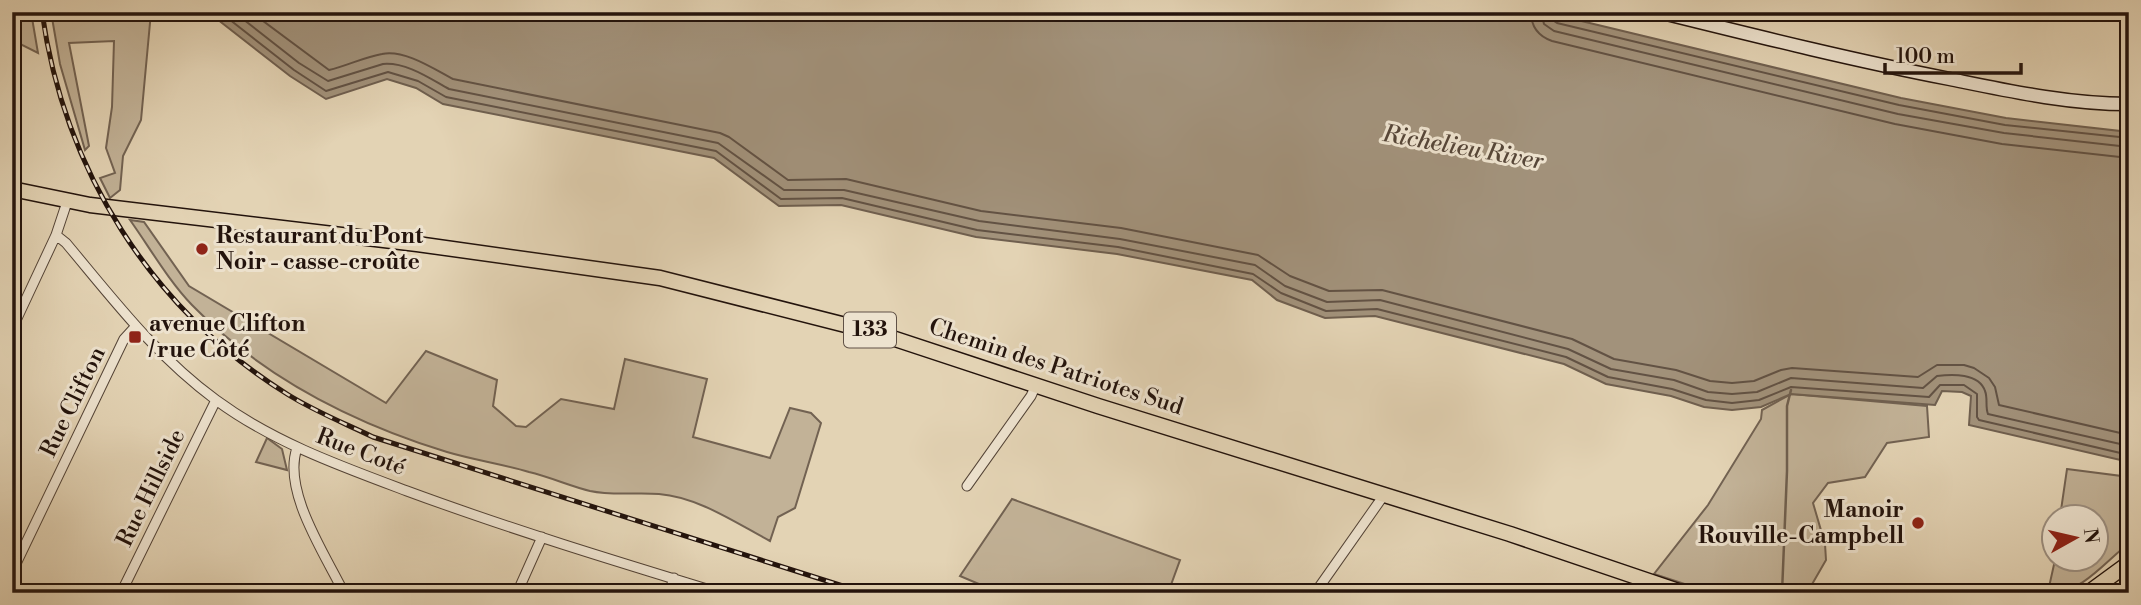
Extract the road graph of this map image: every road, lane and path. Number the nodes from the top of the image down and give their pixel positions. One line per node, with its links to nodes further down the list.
1 (1659, 12): 2 (main road)
2 (2129, 104)
3 (12, 189): 4 (main road, 133)
4 (67, 202): 5 (street); 8 (main road, Chemin des Patriotes Sud / 133)
5 (56, 235): 6 (street, Rue Coté); 7 (street)
6 (135, 327): 9 (street, Rue Coté); 15 (street, Rue Clifton)
7 (12, 329)
8 (1036, 385): 11 (street); 12 (main road, Chemin des Patriotes Sud / 133)
9 (216, 400): 10 (street, Rue Coté); 18 (street, Rue Hillside)
10 (297, 448): 13 (street, Rue Coté); 19 (street)
11 (967, 486)
12 (1384, 495): 17 (main road, Chemin des Patriotes Sud / 133); 23 (street)
13 (542, 537): 16 (street, Rue Coté); 20 (street)
14 (2129, 564): 26 (main road)
15 (12, 572)
16 (674, 578): 21 (street); 22 (street, Rue Coté)
17 (1645, 579): 24 (street); 25 (main road, Chemin des Patriotes Sud / 133)
18 (121, 593)
19 (344, 593)
20 (517, 593)
21 (669, 593)
22 (720, 593)
23 (1315, 593)
24 (1638, 593)
25 (1684, 593)
26 (2088, 593)

